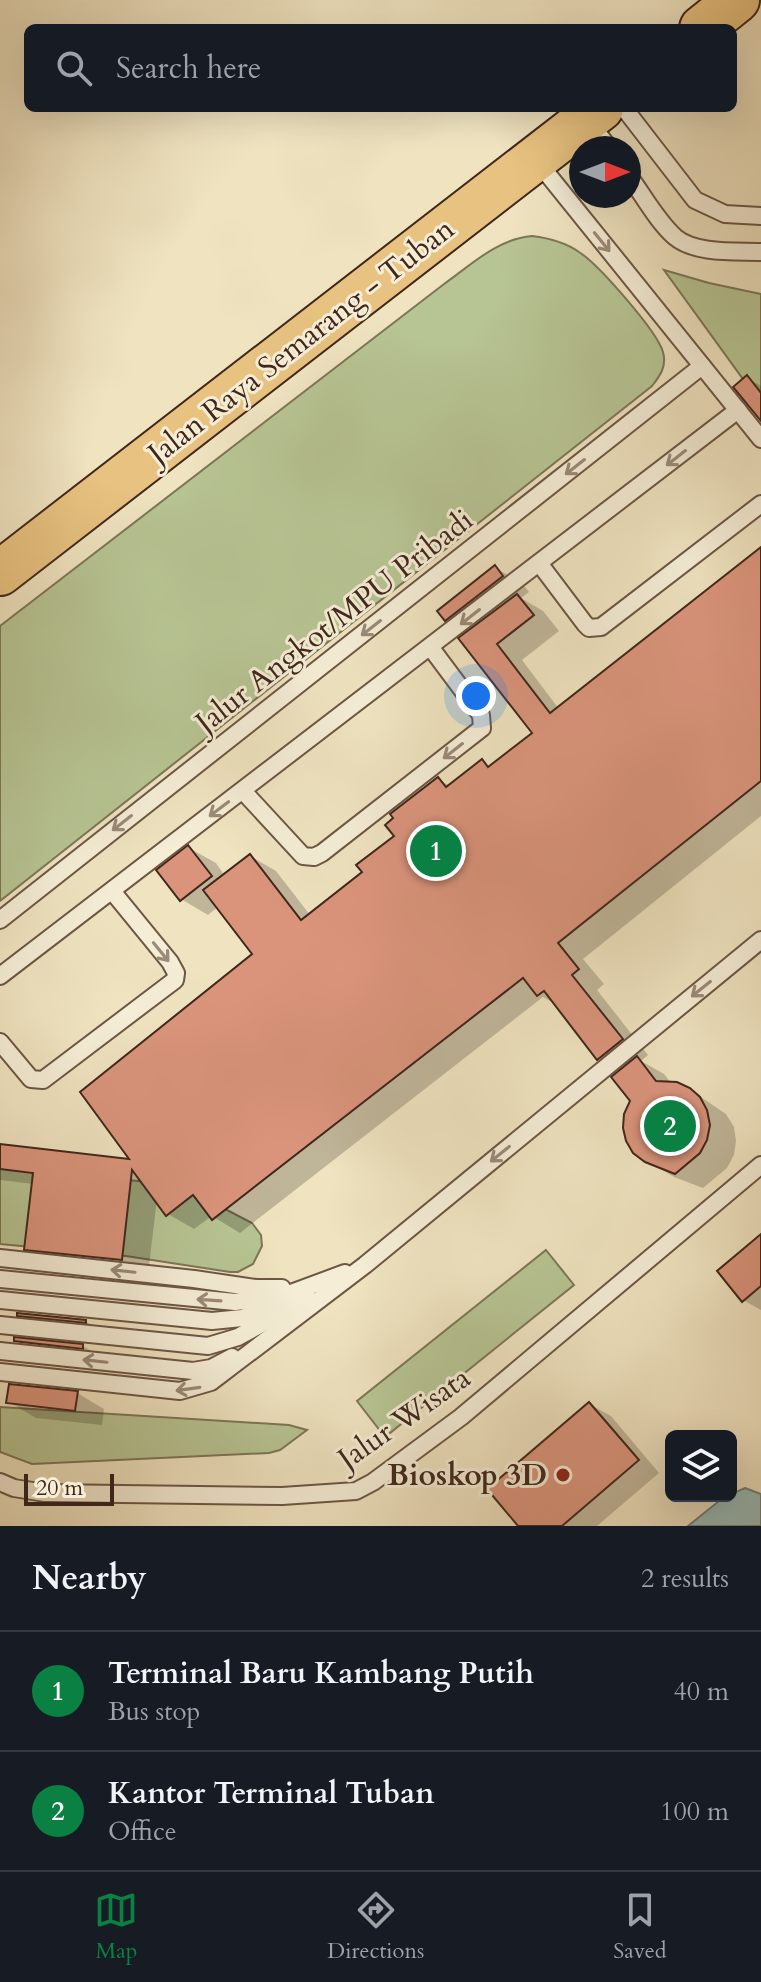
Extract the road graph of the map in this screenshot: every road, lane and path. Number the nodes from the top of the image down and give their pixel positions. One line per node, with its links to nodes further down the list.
1 (737, 0): 2 (highway)
2 (707, 24)
3 (605, 121): 4 (highway, Jalan Raya Semarang - Tuban); 6 (lane)
4 (536, 160): 8 (lane, one-way to 8); 13 (highway, Jalan Raya Semarang - Tuban)
5 (641, 192): 7 (lane)
6 (761, 216)
7 (761, 252)
8 (702, 366): 9 (lane); 17 (lane, Jalur Angkot/MPU Pribadi, one-way to 17)
9 (738, 410): 10 (lane); 12 (lane, one-way to 12)
10 (761, 439)
11 (761, 504): 12 (lane)
12 (539, 563): 14 (lane, one-way to 14)
13 (0, 573)
14 (431, 648): 15 (lane); 15 (lane, one-way to 15)
15 (243, 791): 16 (lane, one-way to 16)
16 (112, 891): 19 (lane); 20 (lane, one-way to 20)
17 (0, 920)
18 (761, 940): 23 (lane, one-way to 23)
19 (0, 976)
20 (0, 1042)
21 (761, 1165): 29 (lane, Jalur Wisata)
22 (0, 1258): 23 (lane, one-way to 22)
23 (365, 1265): 24 (lane, one-way to 24); 25 (lane); 26 (lane); 27 (lane, one-way to 27); 28 (lane, one-way to 28)
24 (0, 1279)
25 (0, 1300)
26 (0, 1325)
27 (0, 1351)
28 (0, 1372)
29 (0, 1482)

